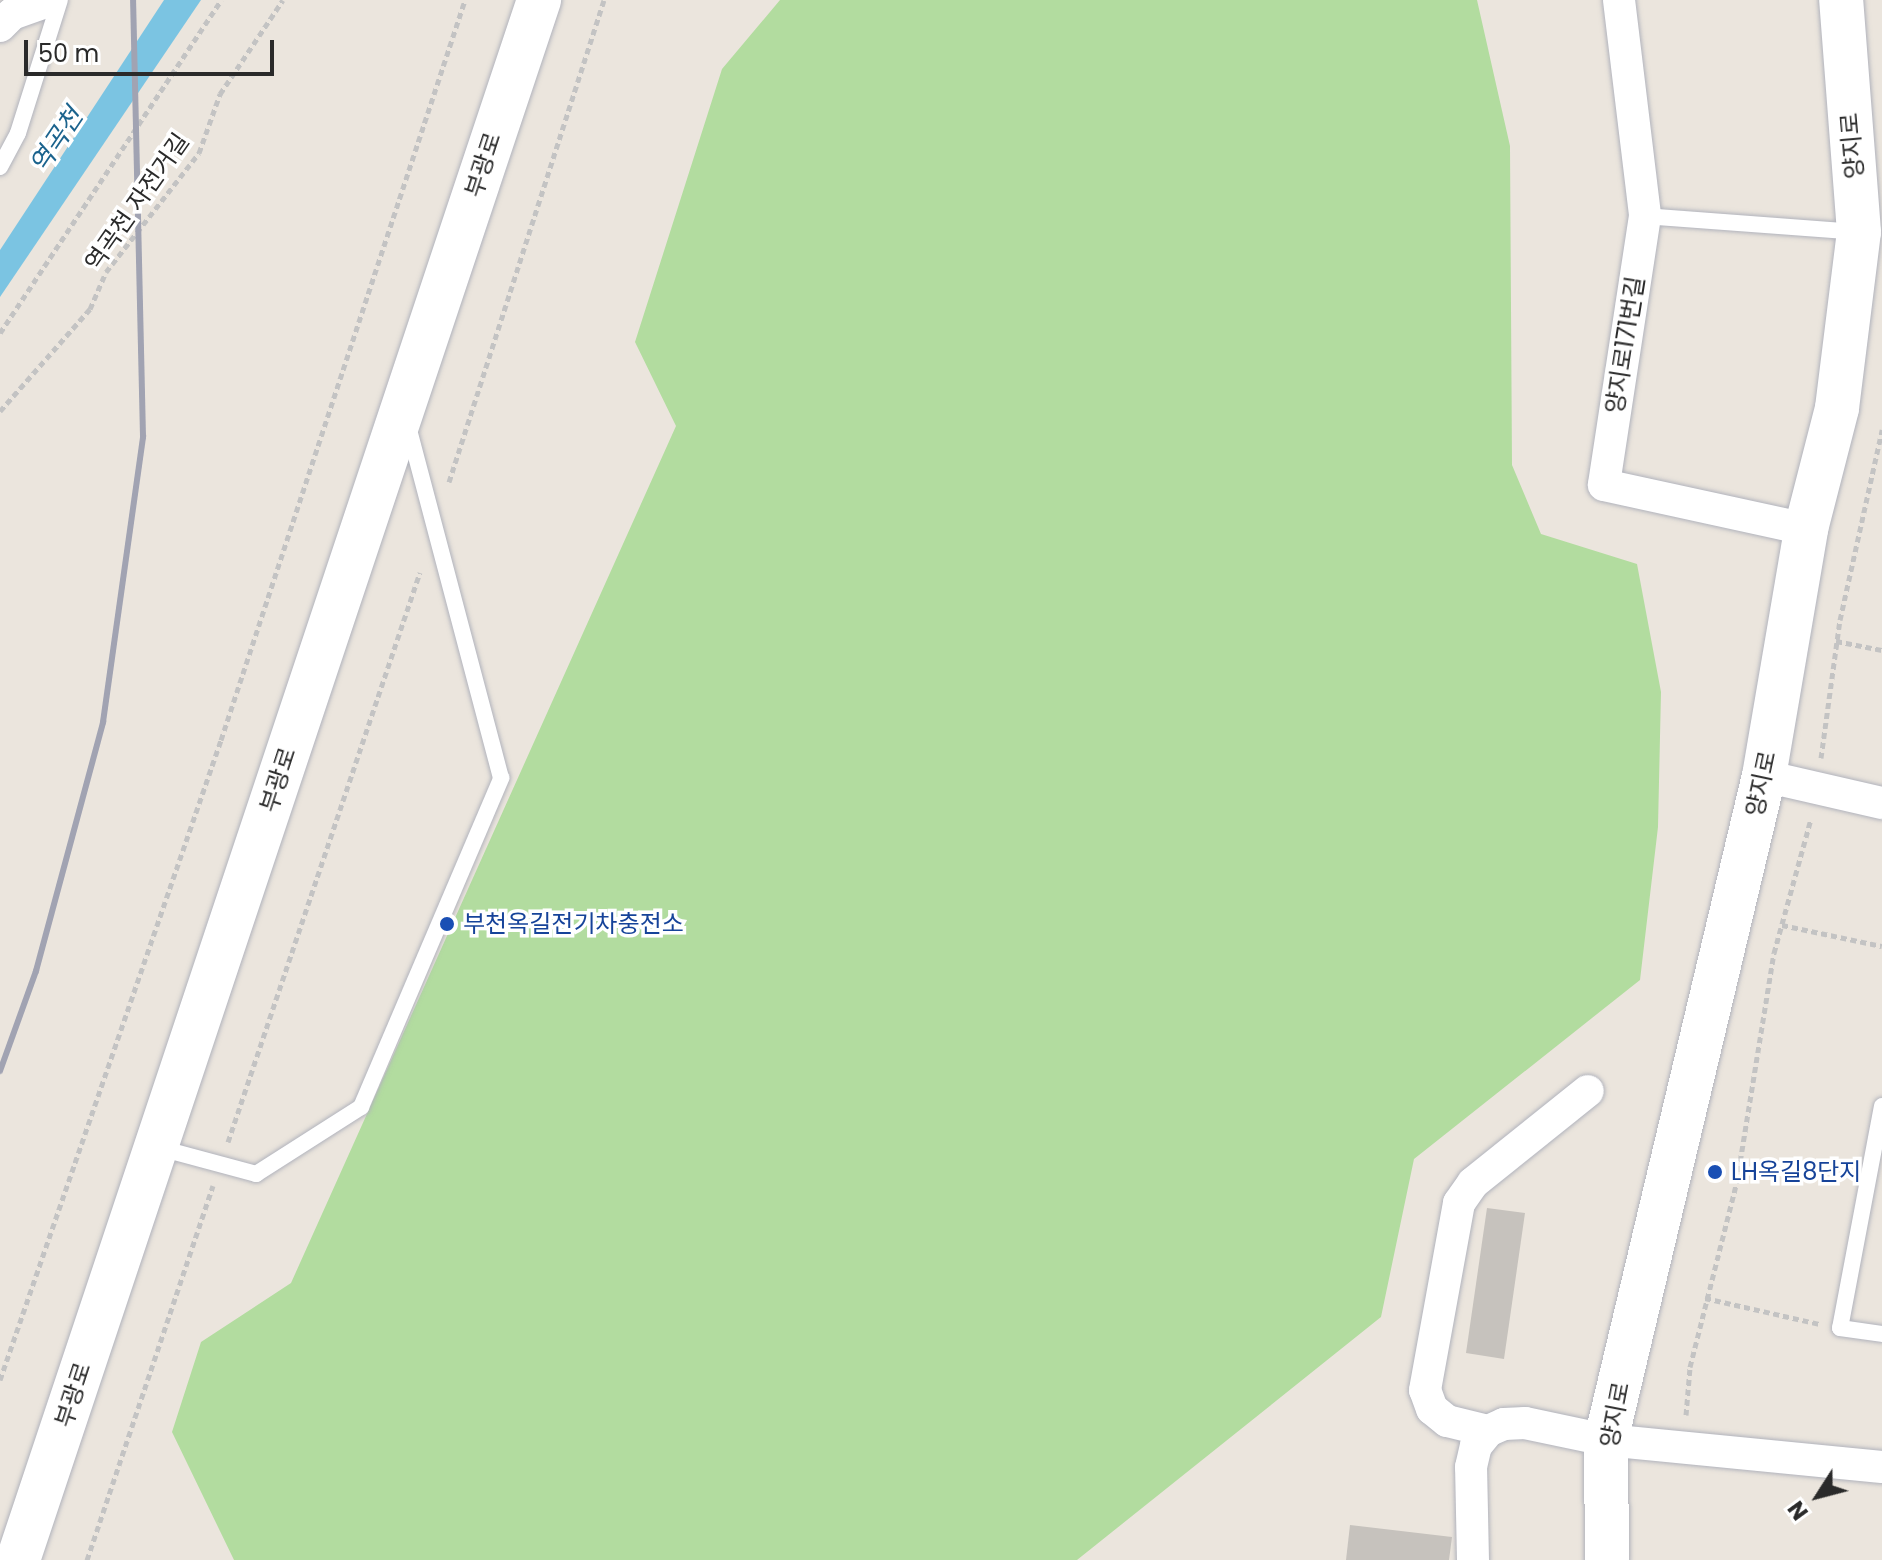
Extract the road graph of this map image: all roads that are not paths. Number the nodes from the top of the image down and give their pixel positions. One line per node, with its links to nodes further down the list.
1 (51, 0): 6 (street)
2 (60, 0): 7 (lane)
3 (539, 0): 10 (main road, 부광로)
4 (1619, 0): 8 (street, 양지로171번길)
5 (1841, 0): 9 (main road, 양지로)
6 (0, 26)
7 (0, 167)
8 (1645, 216): 9 (lane); 11 (street, 양지로171번길)
9 (1871, 232): 11 (main road, 양지로)
10 (403, 406): 16 (main road, 부광로); 16 (lane)
11 (1806, 529): 12 (main road, 양지로)
12 (1764, 776): 13 (street); 19 (main road, 양지로)
13 (1882, 803)
14 (1588, 1091): 18 (street)
15 (1882, 1106): 17 (lane)
16 (155, 1147): 21 (main road, 부광로)
17 (1882, 1334)
18 (1488, 1431): 19 (street); 22 (street)
19 (1606, 1440): 20 (street); 23 (main road, 양지로)
20 (1882, 1467)
21 (18, 1560)
22 (1473, 1560)
23 (1607, 1560)

